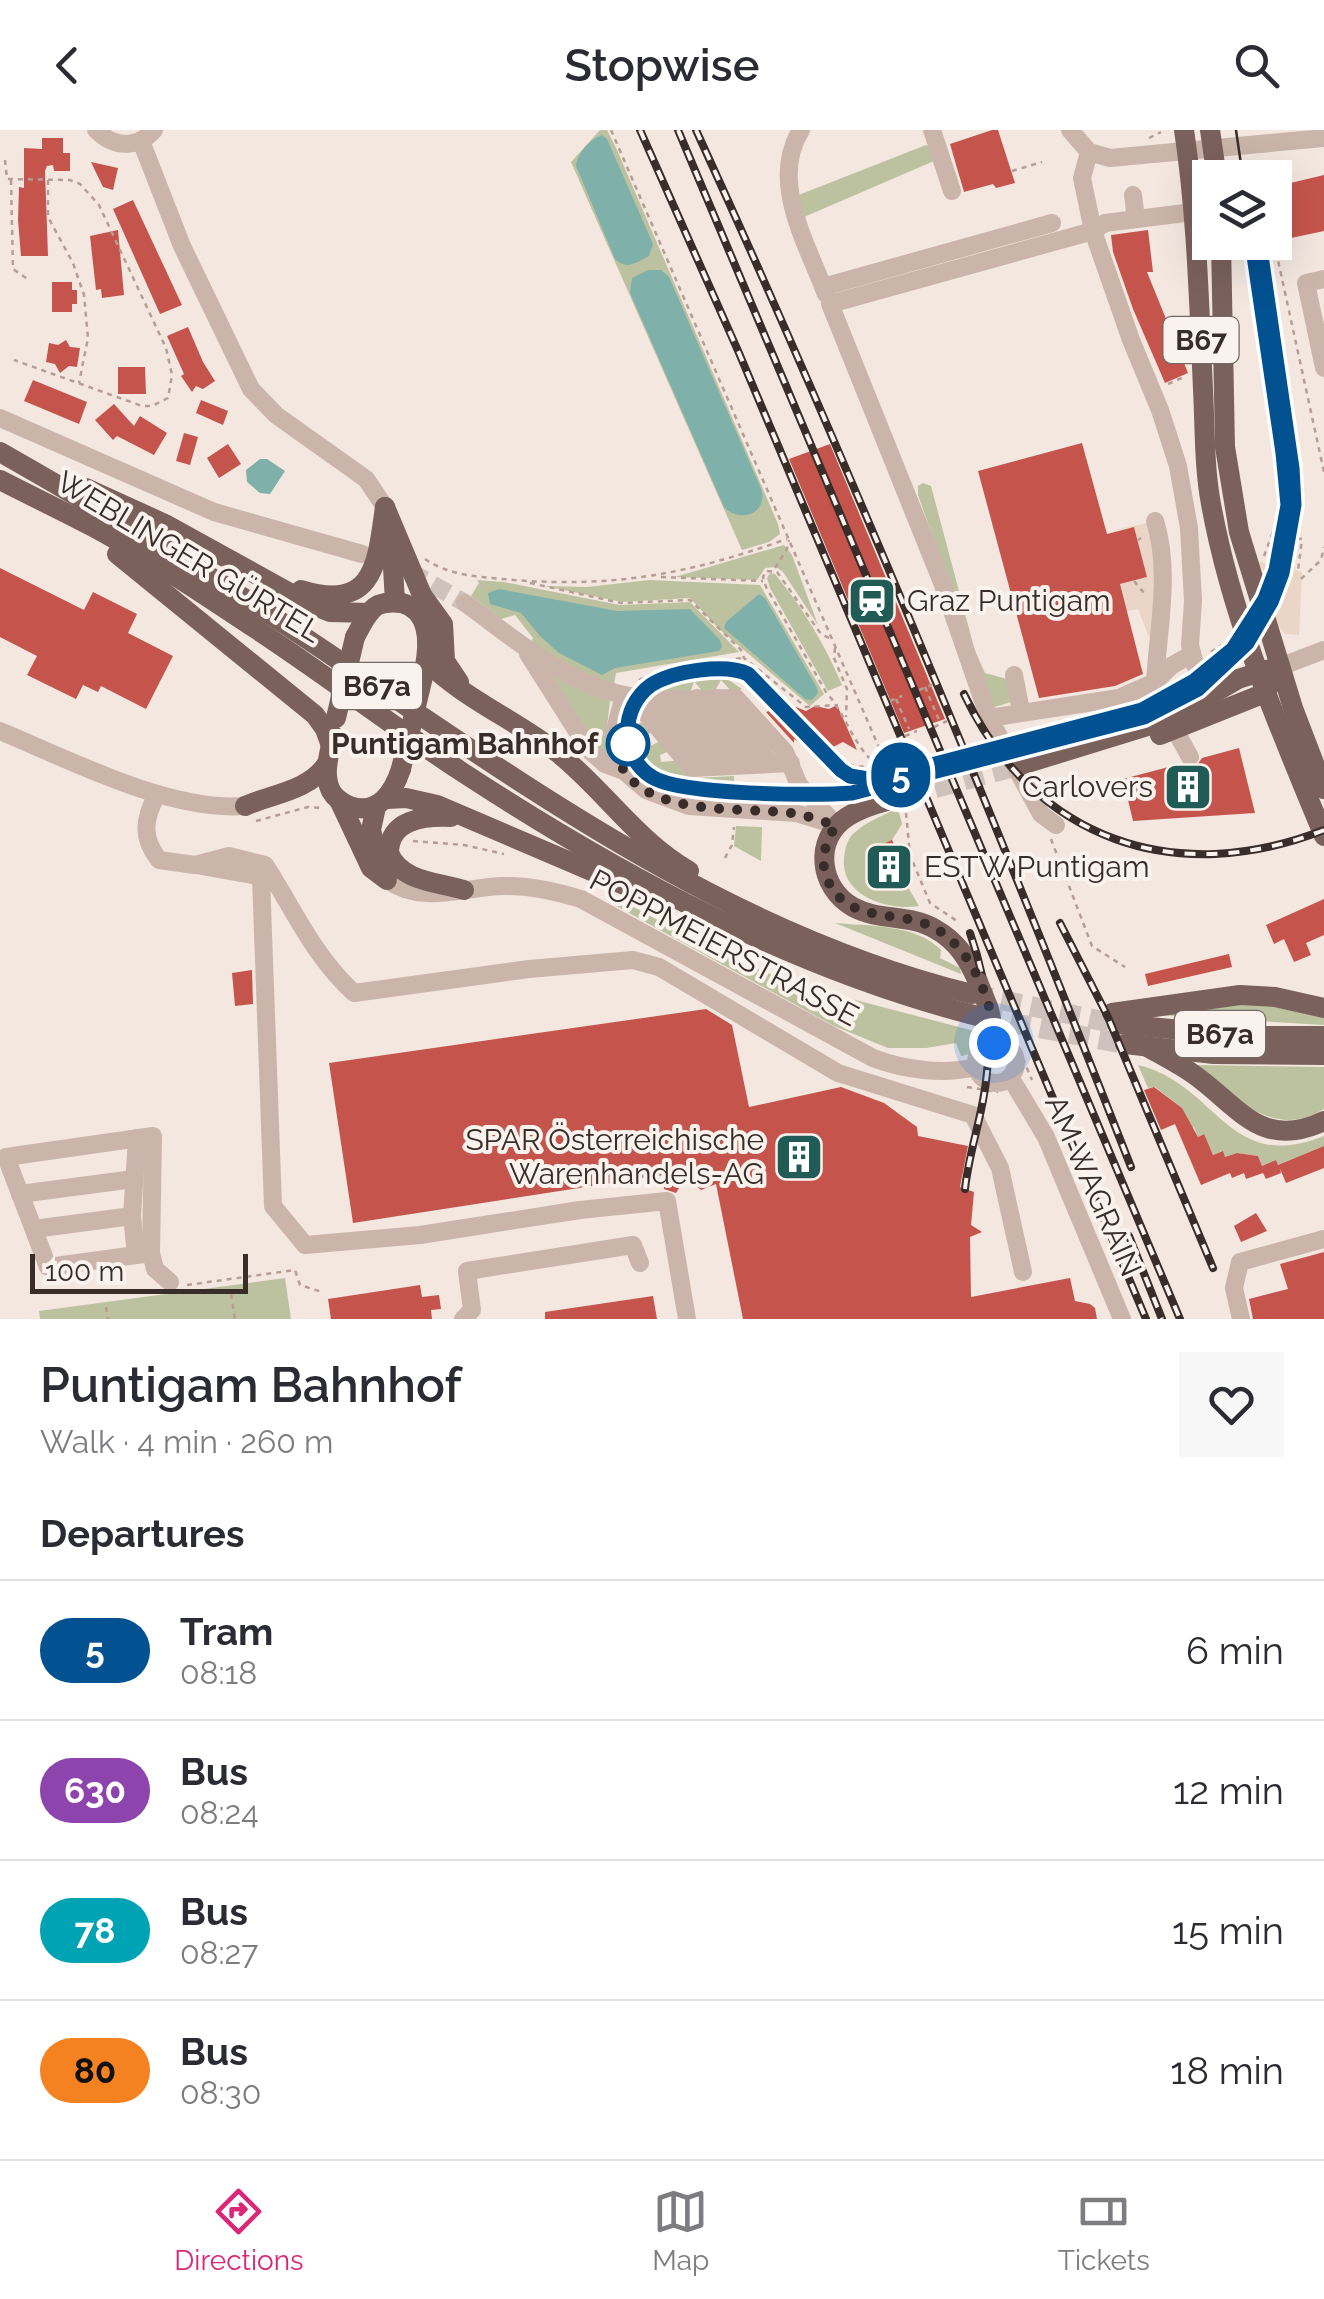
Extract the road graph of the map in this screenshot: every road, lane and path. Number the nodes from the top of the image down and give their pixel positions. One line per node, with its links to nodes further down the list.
1 (96, 130): 6 (street)
2 (611, 130): 45 (path)
3 (801, 130): 29 (street)
4 (932, 130): 16 (street)
5 (1070, 130): 10 (street)
6 (148, 136): 42 (street)
7 (1324, 138): 8 (street)
8 (1212, 140): 9 (street)
9 (1185, 141): 10 (street); 18 (main road, B67)
10 (1089, 152): 22 (street)
11 (5, 160): 14 (path)
12 (1042, 162): 13 (path)
13 (1012, 172)
14 (10, 178): 15 (path); 28 (path)
15 (48, 178): 35 (path); 35 (path)
16 (952, 191)
17 (1133, 195): 20 (street)
18 (1192, 203)
19 (1192, 212): 20 (street)
20 (1136, 219): 22 (street)
21 (1052, 223): 23 (street)
22 (1094, 231): 23 (street); 36 (street)
23 (1023, 240): 29 (street)
24 (1196, 260): 73 (main road, B67)
25 (1221, 260): 70 (main road, B67)
26 (1278, 260): 39 (path)
27 (1324, 279): 33 (street)
28 (30, 280)
29 (826, 296): 95 (street)
30 (1173, 331): 32 (path)
31 (14, 360): 35 (path)
32 (1184, 360)
33 (1324, 368)
34 (1189, 374): 36 (path)
35 (79, 384)
36 (1152, 391): 66 (street)
37 (0, 418): 48 (street)
38 (0, 450): 56 (main road); 132 (main road, WEBLINGER GÜRTEL / B67a)
39 (1324, 472)
40 (0, 480): 41 (main road, WEBLINGER GÜRTEL / B67a)
41 (41, 502): 104 (main road); 131 (main road, WEBLINGER GÜRTEL / B67a)
42 (385, 507): 56 (main road); 60 (main road); 90 (main road)
43 (1155, 521): 75 (street)
44 (1278, 534): 50 (path)
45 (789, 538): 51 (path); 53 (path); 63 (path)
46 (1297, 538): 52 (path)
47 (1324, 547): 54 (path)
48 (362, 554)
49 (420, 554): 55 (path)
50 (1262, 562)
51 (774, 569): 57 (path); 63 (path)
52 (1298, 571)
53 (660, 576): 55 (path); 57 (path)
54 (1301, 579)
55 (522, 580): 69 (path)
56 (270, 581): 62 (main road)
57 (763, 581): 92 (path)
58 (1134, 581): 59 (path)
59 (1145, 594)
60 (395, 602): 62 (main road); 71 (main road)
61 (464, 602): 65 (street)
62 (369, 613): 104 (main road, bridge)
63 (831, 639): 64 (path)
64 (835, 647): 94 (path); 119 (path, bridge)
65 (525, 650): 84 (street); 115 (street)
66 (1205, 650): 67 (path); 75 (street); 80 (street)
67 (1230, 650)
68 (1324, 650): 70 (street)
69 (744, 658): 72 (path); 84 (path)
70 (1282, 666): 73 (main road); 81 (main road); 116 (main road, B67)
71 (425, 670): 90 (main road); 120 (main road, bridge)
72 (761, 672): 76 (path); 92 (path)
73 (1257, 672): 80 (main road); 81 (main road, B67)
74 (1014, 674): 93 (street)
75 (1156, 682): 93 (street)
76 (768, 683)
77 (932, 685): 78 (path)
78 (925, 688): 79 (path); 96 (path)
79 (918, 690)
80 (1217, 690): 106 (main road)
81 (1265, 693): 100 (main road); 126 (main road, B67)
82 (765, 694): 88 (path)
83 (902, 696): 89 (path)
84 (640, 697): 85 (street); 113 (street); 115 (street)
85 (677, 698): 86 (street); 113 (street)
86 (697, 698): 87 (street); 111 (street)
87 (716, 698): 108 (street); 109 (street)
88 (760, 698)
89 (896, 698): 91 (path); 99 (path)
90 (480, 700): 132 (main road)
91 (890, 701)
92 (838, 705): 94 (path)
93 (1021, 711): 95 (street)
94 (846, 717): 114 (path)
95 (989, 718): 123 (street)
96 (938, 720)
97 (947, 721): 98 (path)
98 (934, 727)
99 (910, 729)
100 (1175, 730): 105 (street); 106 (main road)
101 (917, 731): 103 (path)
102 (0, 732): 117 (street)
103 (905, 736)
104 (329, 756): 118 (main road); 121 (main road)
105 (1190, 757)
106 (1051, 758): 112 (main road)
107 (840, 760): 114 (path)
108 (791, 763): 109 (street); 125 (street)
109 (771, 764): 111 (street)
110 (892, 764): 114 (path)
111 (749, 766): 113 (street)
112 (1021, 766)
113 (721, 767)
114 (880, 767)
115 (624, 770): 125 (street)
116 (1324, 789)
117 (157, 794): 121 (street); 128 (street)
118 (336, 797): 120 (main road); 121 (main road); 129 (main road)
119 (905, 802): 125 (main road); 133 (path)
120 (381, 803): 122 (main road); 129 (main road)
121 (245, 806)
122 (463, 818): 130 (main road); 131 (main road)
123 (1049, 820): 134 (path)
124 (735, 823): 127 (path)
125 (836, 826): 135 (main road)
126 (1324, 836)
127 (725, 858)
128 (267, 878): 155 (street); 163 (street)
129 (387, 880): 130 (street, POPPMEIERSTRASSE)
130 (464, 890): 143 (street, POPPMEIERSTRASSE)
131 (675, 898): 137 (main road, WEBLINGER GÜRTEL / B67a)
132 (755, 916): 135 (main road, WEBLINGER GÜRTEL / B67a)
133 (965, 930)
134 (1125, 966)
135 (975, 988): 140 (main road, bridge)
136 (1324, 1008): 138 (main road)
137 (981, 1017)
138 (1118, 1027): 139 (main road, B67a); 141 (main road, B67a)
139 (1324, 1036)
140 (994, 1040): 143 (street); 144 (street)
141 (1150, 1048): 142 (main road, B67a); 146 (main road)
142 (1324, 1055)
143 (976, 1067): 144 (street)
144 (1013, 1072): 145 (path); 164 (street, AM WAGRAIN)
145 (958, 1087)
146 (1324, 1121)
147 (137, 1138): 148 (street); 149 (street); 153 (street)
148 (134, 1179): 149 (street); 150 (street)
149 (20, 1194): 151 (street)
150 (132, 1216): 151 (street); 153 (street)
151 (34, 1229): 153 (street)
152 (1324, 1240): 165 (street)
153 (144, 1254): 156 (street)
154 (640, 1263): 162 (street)
155 (1023, 1272)
156 (170, 1282): 157 (path)
157 (322, 1292)
158 (231, 1294): 161 (path)
159 (106, 1307): 160 (path)
160 (108, 1319)
161 (235, 1319)
162 (463, 1319)
163 (686, 1319)
164 (1122, 1319)
165 (1241, 1319)

